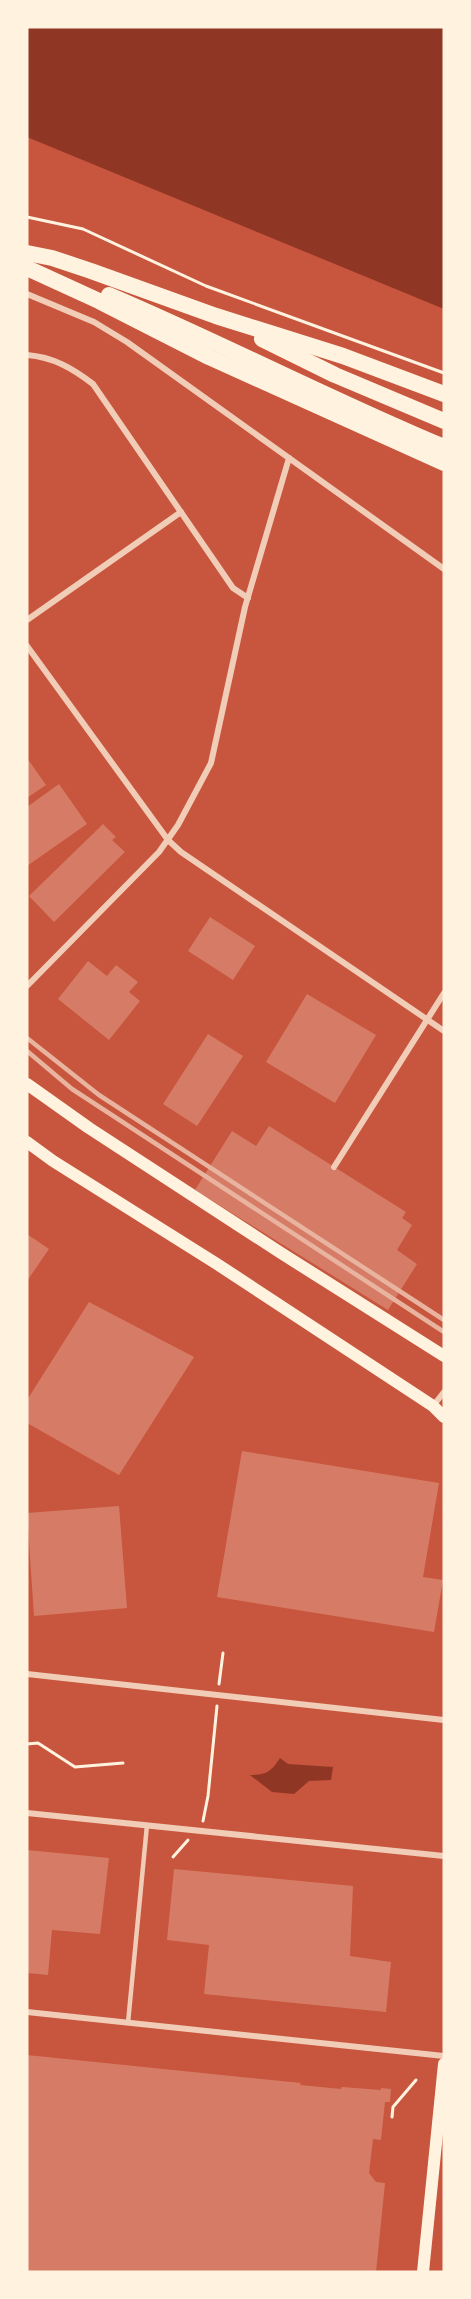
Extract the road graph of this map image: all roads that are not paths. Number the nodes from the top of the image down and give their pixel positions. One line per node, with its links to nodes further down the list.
1 (27, 253): 4 (highway)
2 (27, 267): 8 (highway); 10 (highway)
3 (27, 294): 9 (street)
4 (216, 316): 6 (highway); 7 (highway)
5 (27, 355): 11 (street)
6 (444, 394)
7 (444, 421)
8 (444, 447)
9 (289, 458): 12 (street); 13 (street)
10 (444, 463)
11 (181, 512): 13 (street); 14 (street)
12 (444, 569)
13 (248, 597): 16 (street)
14 (27, 620)
15 (27, 646): 16 (street)
16 (168, 840): 17 (street); 19 (street)
17 (27, 986)
18 (444, 993): 19 (street)
19 (427, 1020): 20 (street); 23 (street)
20 (444, 1031)
21 (27, 1084): 24 (main road)
22 (27, 1142): 26 (main road)
23 (334, 1167)
24 (444, 1356)
25 (444, 1392): 26 (street)
26 (433, 1406): 27 (main road)
27 (444, 1417)
28 (27, 1674): 29 (street)
29 (444, 1720)
30 (27, 1813): 31 (street)
31 (147, 1825): 32 (street); 34 (lane)
32 (444, 1856)
33 (27, 2012): 34 (street)
34 (128, 2023): 35 (street)
35 (444, 2056)
36 (444, 2064): 37 (main road)
37 (423, 2272)

